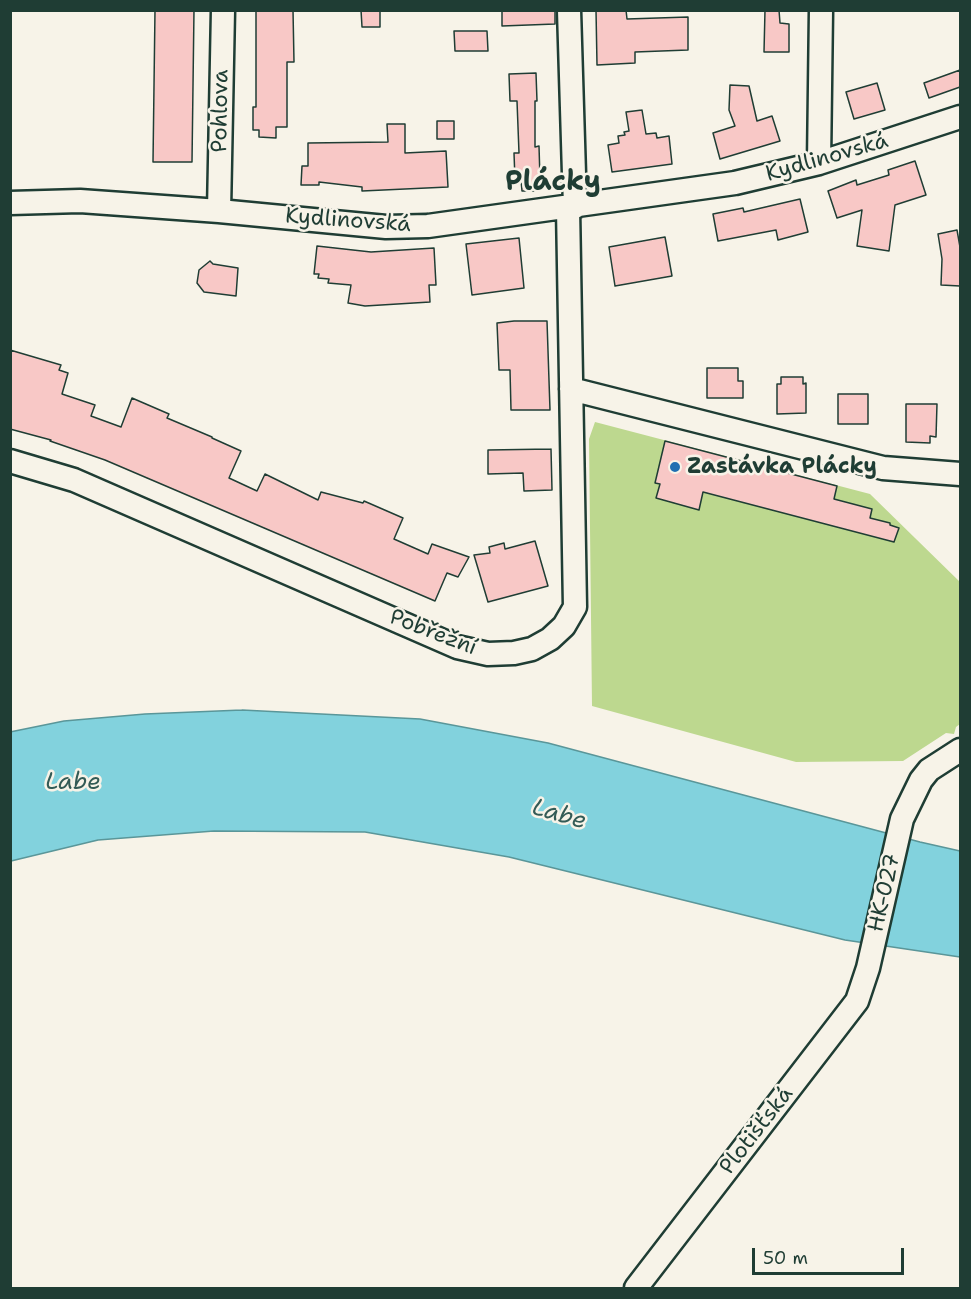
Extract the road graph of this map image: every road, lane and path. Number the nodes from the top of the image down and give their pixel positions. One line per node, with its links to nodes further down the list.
1 (223, 10): 8 (street, Pohlova)
2 (569, 10): 7 (street, Pobřežní)
3 (821, 10): 5 (street)
4 (960, 117): 5 (street, Kydlinovská)
5 (819, 163): 7 (street, Kydlinovská)
6 (10, 203): 8 (street, Kydlinovská)
7 (572, 207): 8 (street, Kydlinovská); 9 (street, Pobřežní)
8 (219, 211)
9 (571, 389): 10 (street, Pobřežní); 11 (street)
10 (10, 461)
11 (960, 474)
12 (960, 750): 13 (street, HK-027)
13 (868, 968): 14 (street, Plotišťská)
14 (636, 1288)

